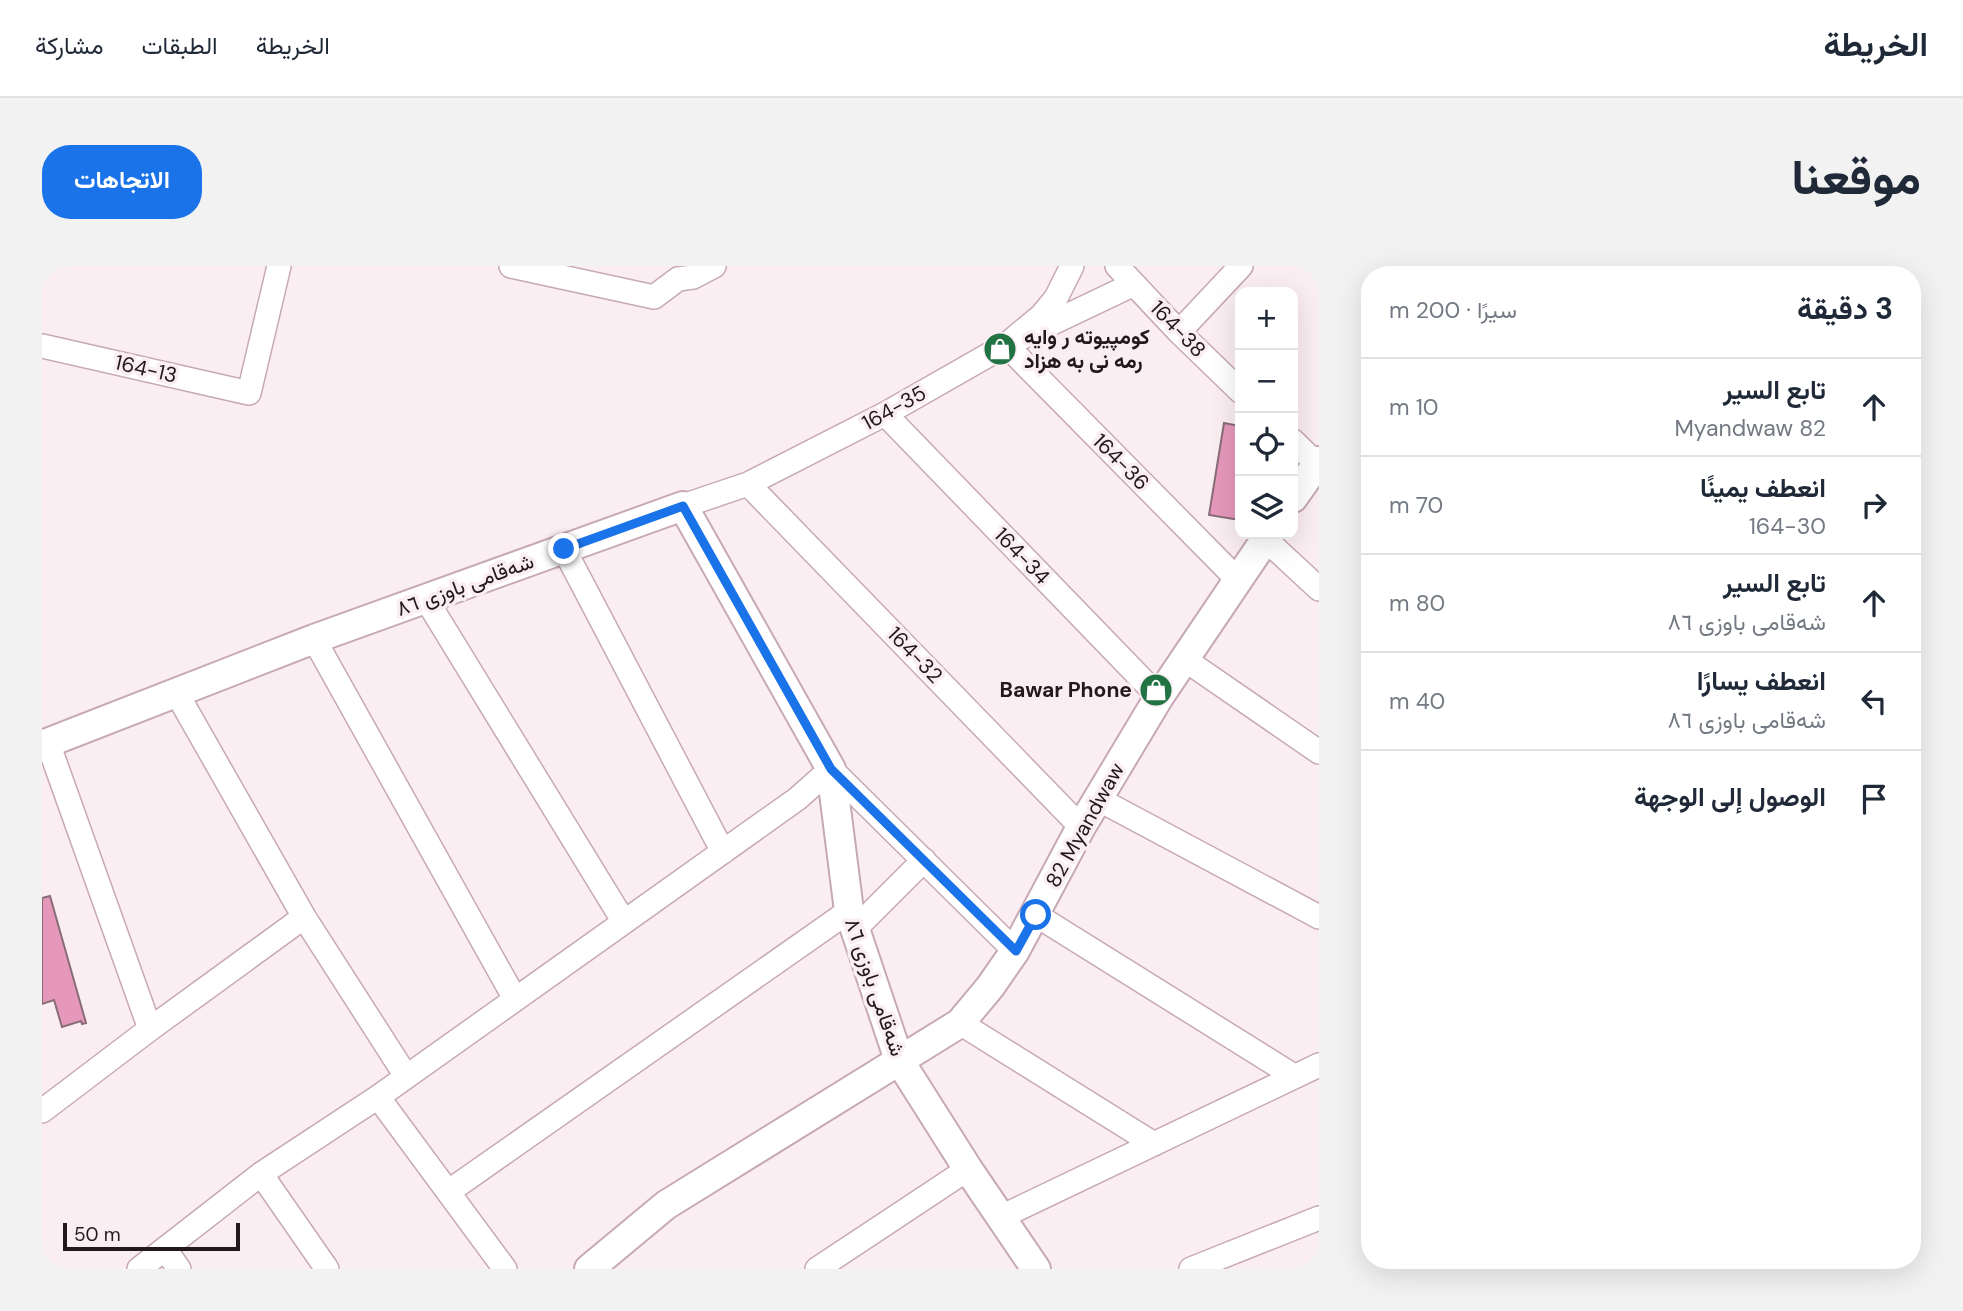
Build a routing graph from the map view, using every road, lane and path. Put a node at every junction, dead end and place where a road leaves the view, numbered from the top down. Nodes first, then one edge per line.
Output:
1 (279, 266) edge
2 (512, 266) edge
3 (714, 266) edge
4 (1072, 266) edge
5 (1117, 266) edge
6 (1241, 266) edge
7 (535, 269) edge
8 (1134, 284) junction
9 (1178, 332) junction
10 (1006, 345) junction
11 (42, 346) edge
12 (1235, 386) edge
13 (885, 414) junction
14 (1298, 445) edge
15 (1318, 462) edge
16 (748, 484) junction
17 (1298, 491) edge
18 (683, 506) junction
19 (1265, 539) edge
20 (1270, 539) edge
21 (564, 549) junction
22 (1237, 579) junction
23 (1319, 589) edge
24 (426, 598) junction
25 (314, 639) junction
26 (1184, 659) junction
27 (176, 692) junction
28 (1159, 697) junction
29 (45, 744) edge
30 (1319, 752) edge
31 (831, 769) junction
32 (1098, 799) junction
33 (1081, 827) junction
34 (723, 852) junction
35 (924, 860) junction
36 (1036, 915) junction
37 (304, 917) junction
38 (1319, 917) edge
39 (852, 920) junction
40 (624, 922) junction
41 (1016, 951) junction
42 (515, 999) junction
43 (960, 1023) junction
44 (150, 1028) junction
45 (899, 1060) junction
46 (1319, 1065) edge
47 (406, 1076) junction
48 (1294, 1076) junction
49 (378, 1097) junction
50 (42, 1111) edge
51 (1154, 1144) junction
52 (968, 1169) junction
53 (261, 1174) junction
54 (448, 1192) junction
55 (1001, 1217) junction
56 (1319, 1218) edge
57 (165, 1249) junction
58 (1027, 1266) edge
59 (139, 1269) edge
60 (179, 1269) edge
61 (327, 1269) edge
62 (505, 1269) edge
63 (589, 1269) edge
64 (817, 1269) edge
65 (1191, 1269) edge

1 - 11 street, 164-13
2 - 7 street
3 - 7 street
4 - 10 street, 164-35
5 - 8 street, 164-38
6 - 9 street
8 - 9 street, 164-38
8 - 10 street
9 - 12 street, 164-38
10 - 13 street, 164-35
10 - 22 street, 164-36
13 - 16 street, 164-35
13 - 28 street, 164-34
14 - 15 street
15 - 17 street
16 - 18 street, 164-35
16 - 33 street, 164-32
18 - 21 street, شەقامی باوزی ٨٦
18 - 31 street, شەقامی باوزی ٨٦
19 - 22 street, 82 Myandwaw
20 - 23 street
21 - 24 street, شەقامی باوزی ٨٦
21 - 34 street
22 - 26 street, 82 Myandwaw
24 - 25 street, شەقامی باوزی ٨٦
24 - 40 street
25 - 27 street, شەقامی باوزی ٨٦
25 - 42 street
26 - 28 street, 82 Myandwaw
26 - 30 street
27 - 29 street, شەقامی باوزی ٨٦
27 - 37 street
28 - 32 street, 82 Myandwaw
29 - 44 street
31 - 34 street
31 - 35 street
31 - 39 street, شەقامی باوزی ٨٦
32 - 33 street, 82 Myandwaw
32 - 38 street
33 - 36 street, 82 Myandwaw
34 - 40 street
35 - 39 street
35 - 41 street
36 - 41 street, 82 Myandwaw
36 - 48 street
37 - 44 street
37 - 47 street
39 - 45 street, شەقامی باوزی ٨٦
39 - 54 street
40 - 42 street
41 - 43 street, 82 Myandwaw
42 - 47 street
43 - 45 street, 82 Myandwaw
43 - 51 street
44 - 50 street
45 - 52 street, شەقامی باوزی ٨٦
45 - 63 street, 82 Myandwaw
46 - 48 street
47 - 49 street
48 - 51 street
49 - 53 street
49 - 54 street
51 - 55 street
52 - 55 street, شەقامی باوزی ٨٦
52 - 64 street
53 - 57 street
53 - 61 street
54 - 62 street
55 - 58 street, شەقامی باوزی ٨٦
56 - 65 street
57 - 59 street
57 - 60 street

